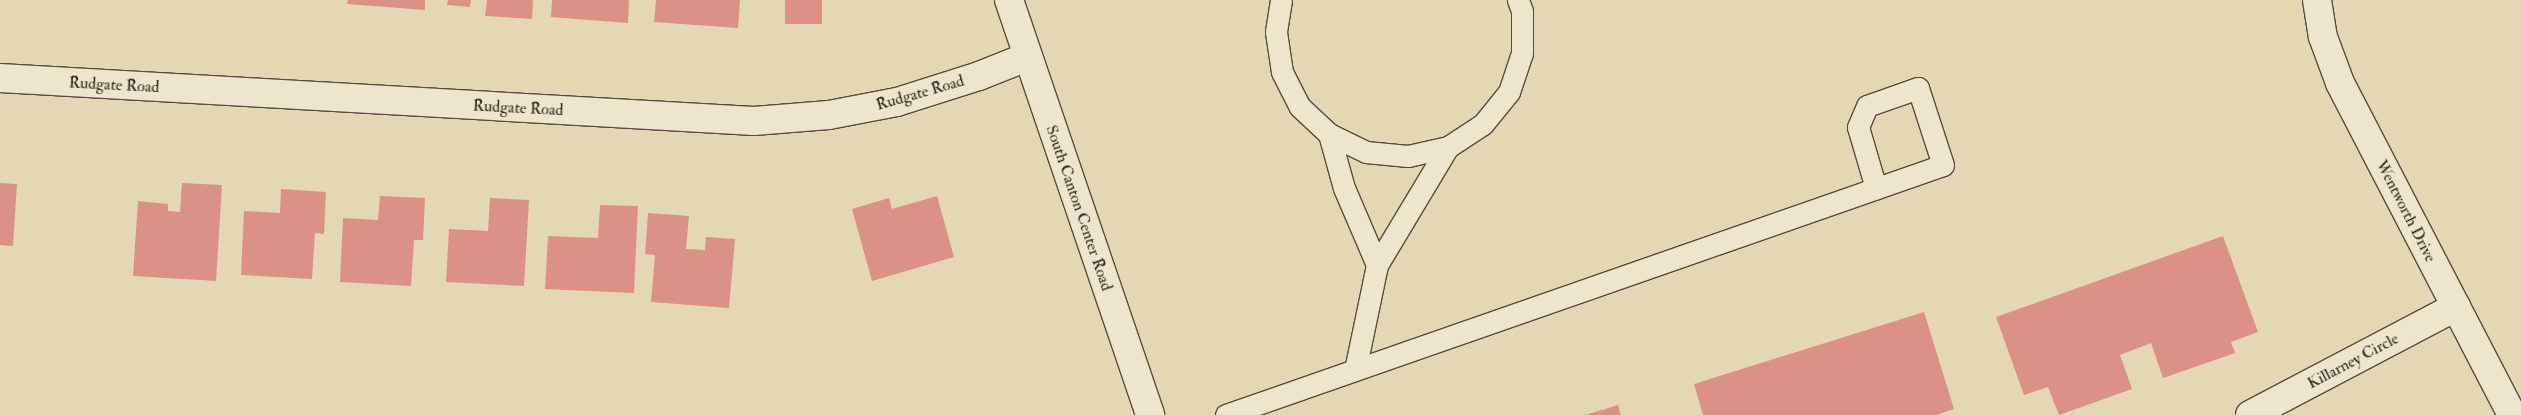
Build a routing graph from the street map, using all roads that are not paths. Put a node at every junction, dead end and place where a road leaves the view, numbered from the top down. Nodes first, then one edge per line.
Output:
1 (1009, 0) edge
2 (1281, 0) edge
3 (1518, 0) edge
4 (2317, 0) edge
5 (1028, 57) junction
6 (0, 78) edge
7 (1329, 134) junction
8 (1448, 147) junction
9 (1876, 188) junction
10 (1377, 265) junction
11 (2456, 307) junction
12 (1355, 370) junction
13 (1150, 415) edge
14 (1226, 415) edge
15 (2250, 415) edge
16 (2512, 415) edge

1 - 5 street, South Canton Center Road
2 - 7 lane
3 - 8 lane
4 - 11 street, Wentworth Drive
5 - 6 street, Rudgate Road
5 - 13 street, South Canton Center Road
7 - 8 lane
7 - 10 lane
8 - 10 lane
9 - 9 lane
9 - 12 lane
10 - 12 lane
11 - 15 street, Killarney Circle
11 - 16 street, Wentworth Drive
12 - 14 lane

